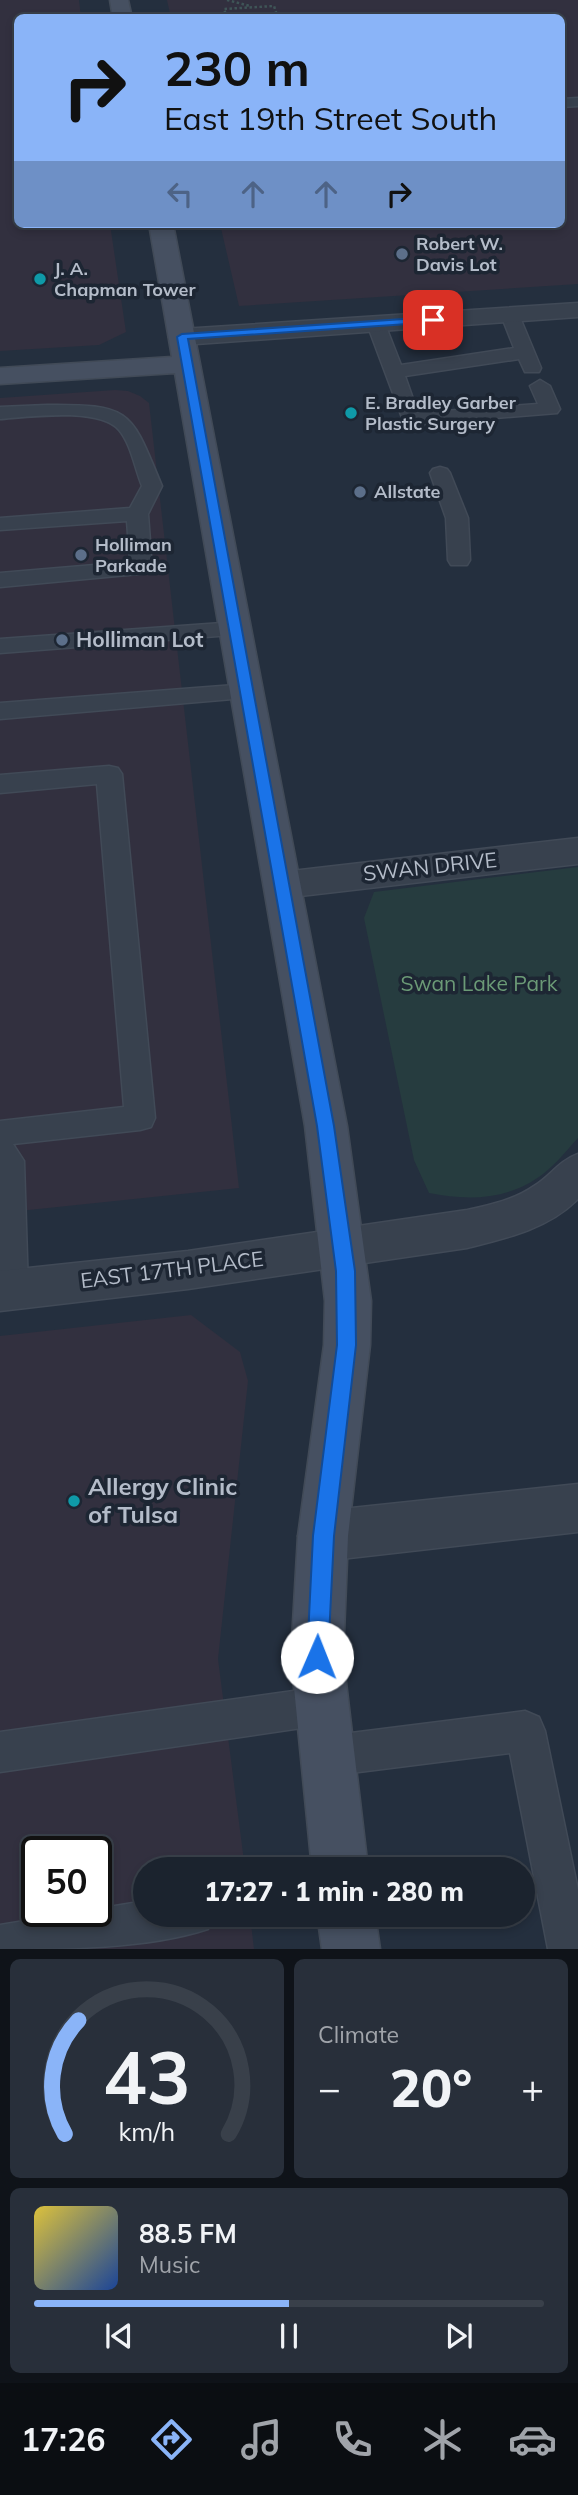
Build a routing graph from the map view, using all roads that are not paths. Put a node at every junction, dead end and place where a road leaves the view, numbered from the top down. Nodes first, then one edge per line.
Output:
1 (162, 228) edge
2 (578, 310) edge
3 (510, 315) junction
4 (376, 324) junction
5 (185, 350) junction
6 (394, 372) junction
7 (0, 376) edge
8 (540, 386) dead end
9 (0, 413) edge
10 (440, 473) dead end
11 (137, 514) junction
12 (0, 524) edge
13 (459, 560) dead end
14 (0, 580) edge
15 (236, 629) junction
16 (0, 646) edge
17 (248, 692) junction
18 (0, 711) edge
19 (0, 783) edge
20 (578, 851) edge
21 (283, 885) junction
22 (0, 1133) edge
23 (0, 1150) edge
24 (578, 1172) edge
25 (343, 1248) junction
26 (6, 1290) edge
27 (578, 1508) edge
28 (323, 1536) junction
29 (324, 1731) junction
30 (0, 1752) edge
31 (339, 1857) edge
32 (133, 1924) edge
33 (348, 1927) edge
34 (0, 1946) edge
35 (351, 1949) edge
36 (569, 1949) edge

1 - 5 main road
2 - 3 street
3 - 4 street
3 - 6 lane
4 - 5 street
4 - 6 lane
5 - 7 main road
5 - 15 main road
6 - 8 lane
9 - 11 lane
10 - 13 lane
11 - 12 lane
11 - 14 lane
15 - 16 lane
15 - 17 main road
17 - 18 lane
17 - 21 main road
19 - 22 lane
20 - 21 street, SWAN DRIVE
21 - 25 main road
23 - 26 lane
24 - 25 street
25 - 26 street, EAST 17TH PLACE
25 - 28 main road
27 - 28 street
28 - 29 main road
29 - 30 lane
29 - 31 main road
29 - 36 lane
32 - 34 lane
33 - 35 main road

